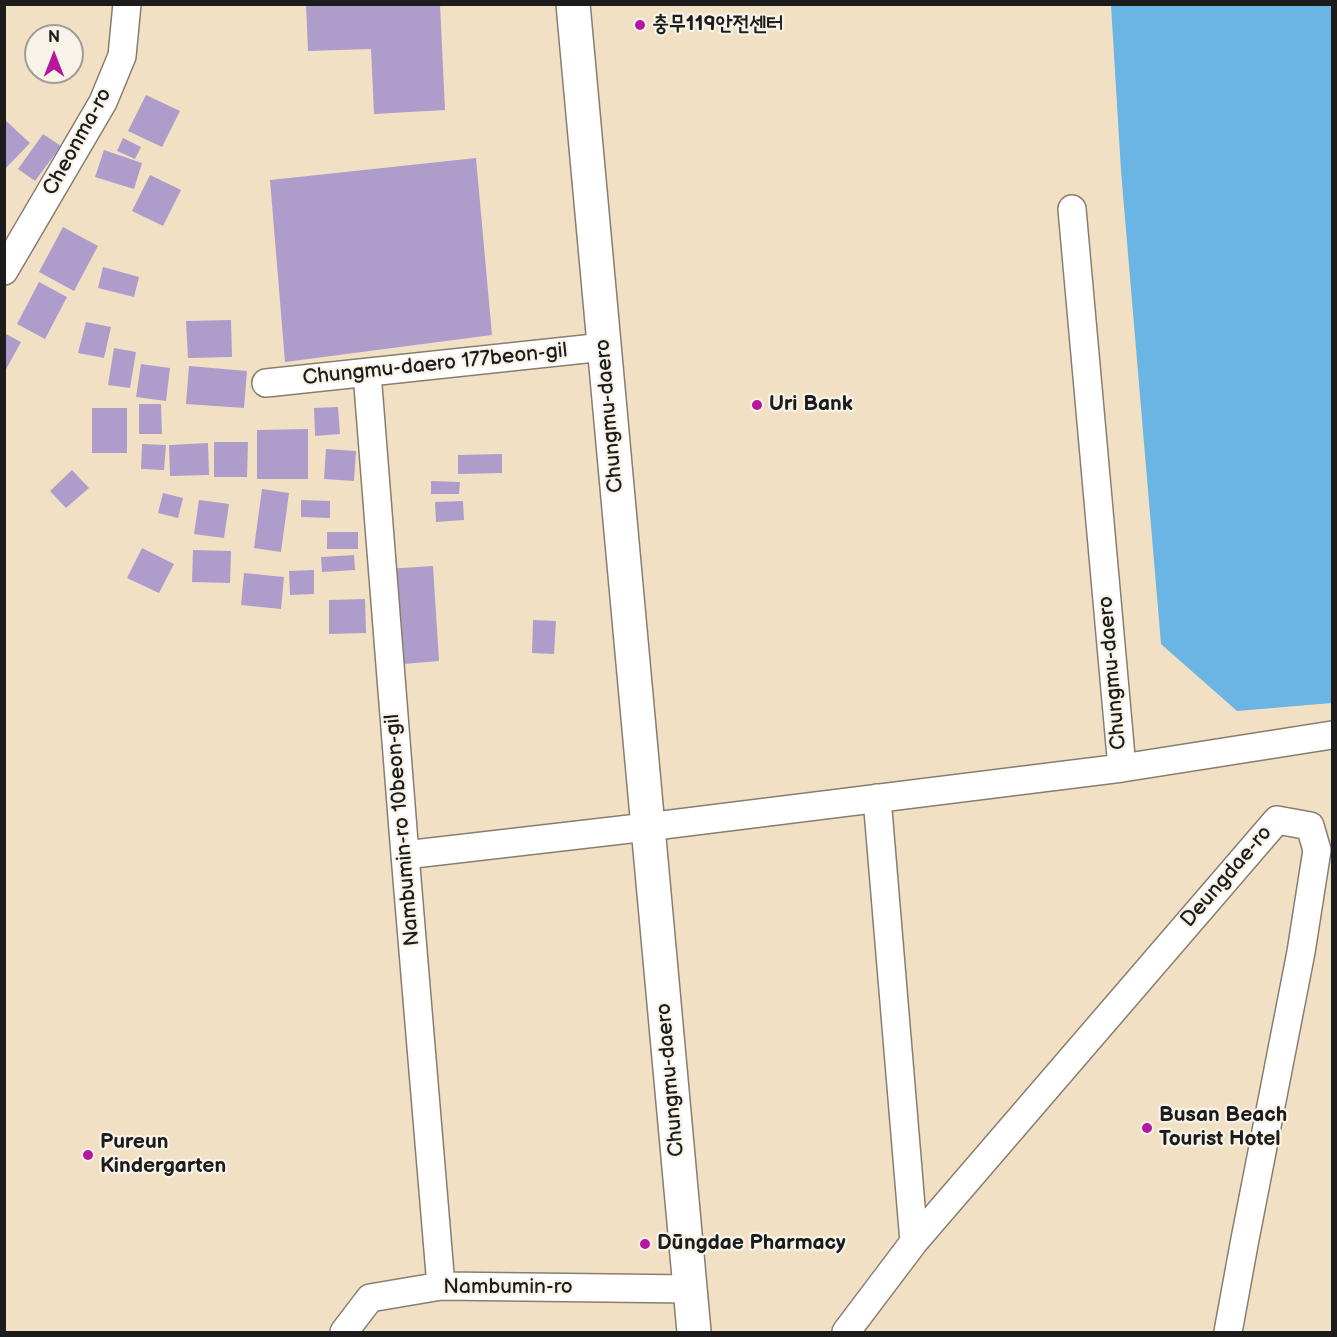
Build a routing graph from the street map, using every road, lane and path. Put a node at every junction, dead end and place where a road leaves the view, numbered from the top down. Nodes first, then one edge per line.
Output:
1 (127, 4) edge
2 (573, 4) edge
3 (1072, 209) dead end
4 (4, 271) edge
5 (604, 347) junction
6 (367, 373) junction
7 (266, 383) dead end
8 (1332, 735) edge
9 (1122, 768) junction
10 (877, 798) junction
11 (647, 827) junction
12 (405, 855) junction
13 (914, 1242) junction
14 (441, 1286) junction
15 (690, 1289) junction
16 (344, 1332) edge
17 (694, 1332) edge
18 (846, 1332) edge
19 (1228, 1332) edge

1 - 4 street, Cheonma-ro
2 - 5 main road, Chungmu-daero
3 - 9 street, Chungmu-daero
5 - 6 street, Chungmu-daero 177beon-gil
5 - 11 main road, Chungmu-daero
6 - 7 street, Chungmu-daero 177beon-gil
6 - 12 street, Nambumin-ro 10beon-gil
8 - 9 street
9 - 10 street, Chungmu-daero
10 - 11 street, Chungmu-daero
10 - 13 street
11 - 12 street, Chungmu-daero
11 - 15 main road, Chungmu-daero
12 - 14 street, Nambumin-ro 10beon-gil
13 - 18 street, Deungdae-ro
13 - 19 street, Deungdae-ro
14 - 15 street, Nambumin-ro
14 - 16 street, Nambumin-ro
15 - 17 main road, Chungmu-daero

